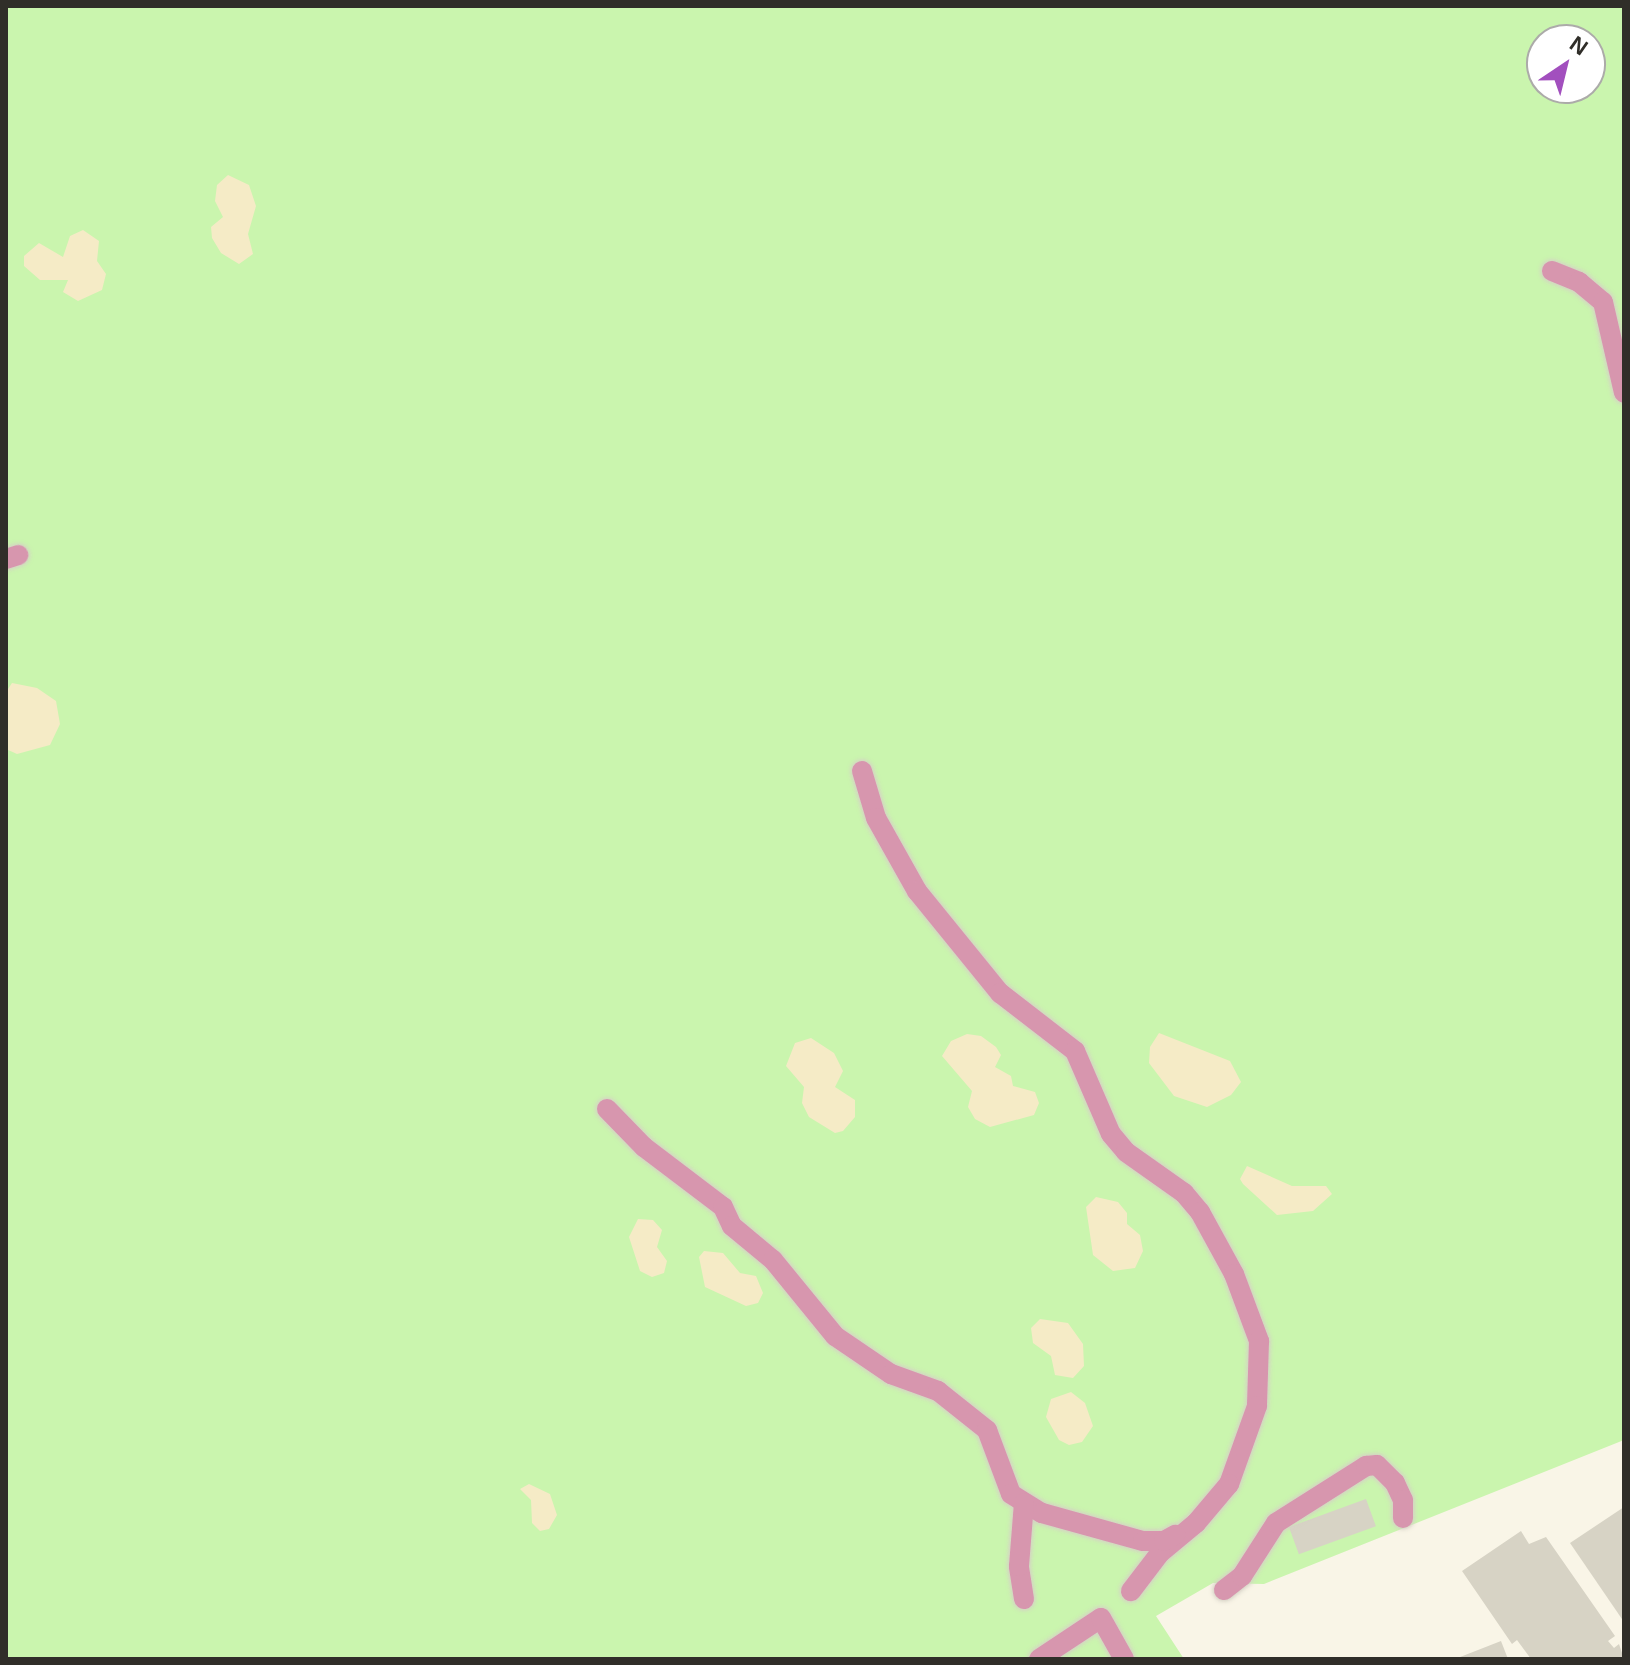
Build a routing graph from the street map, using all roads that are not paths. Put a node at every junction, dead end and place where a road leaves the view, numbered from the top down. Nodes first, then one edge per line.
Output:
1 (1552, 271) dead end
2 (1624, 393) edge
3 (862, 771) dead end
4 (607, 1109) dead end
5 (1024, 1503) junction
6 (1403, 1518) dead end
7 (1196, 1523) junction
8 (1224, 1590) dead end
9 (1131, 1591) dead end
10 (1024, 1599) dead end
11 (1039, 1659) edge
12 (1124, 1659) edge

1 - 2 lane
3 - 7 lane
4 - 5 lane
5 - 7 lane
5 - 10 lane
6 - 8 lane
7 - 9 lane
11 - 12 lane

